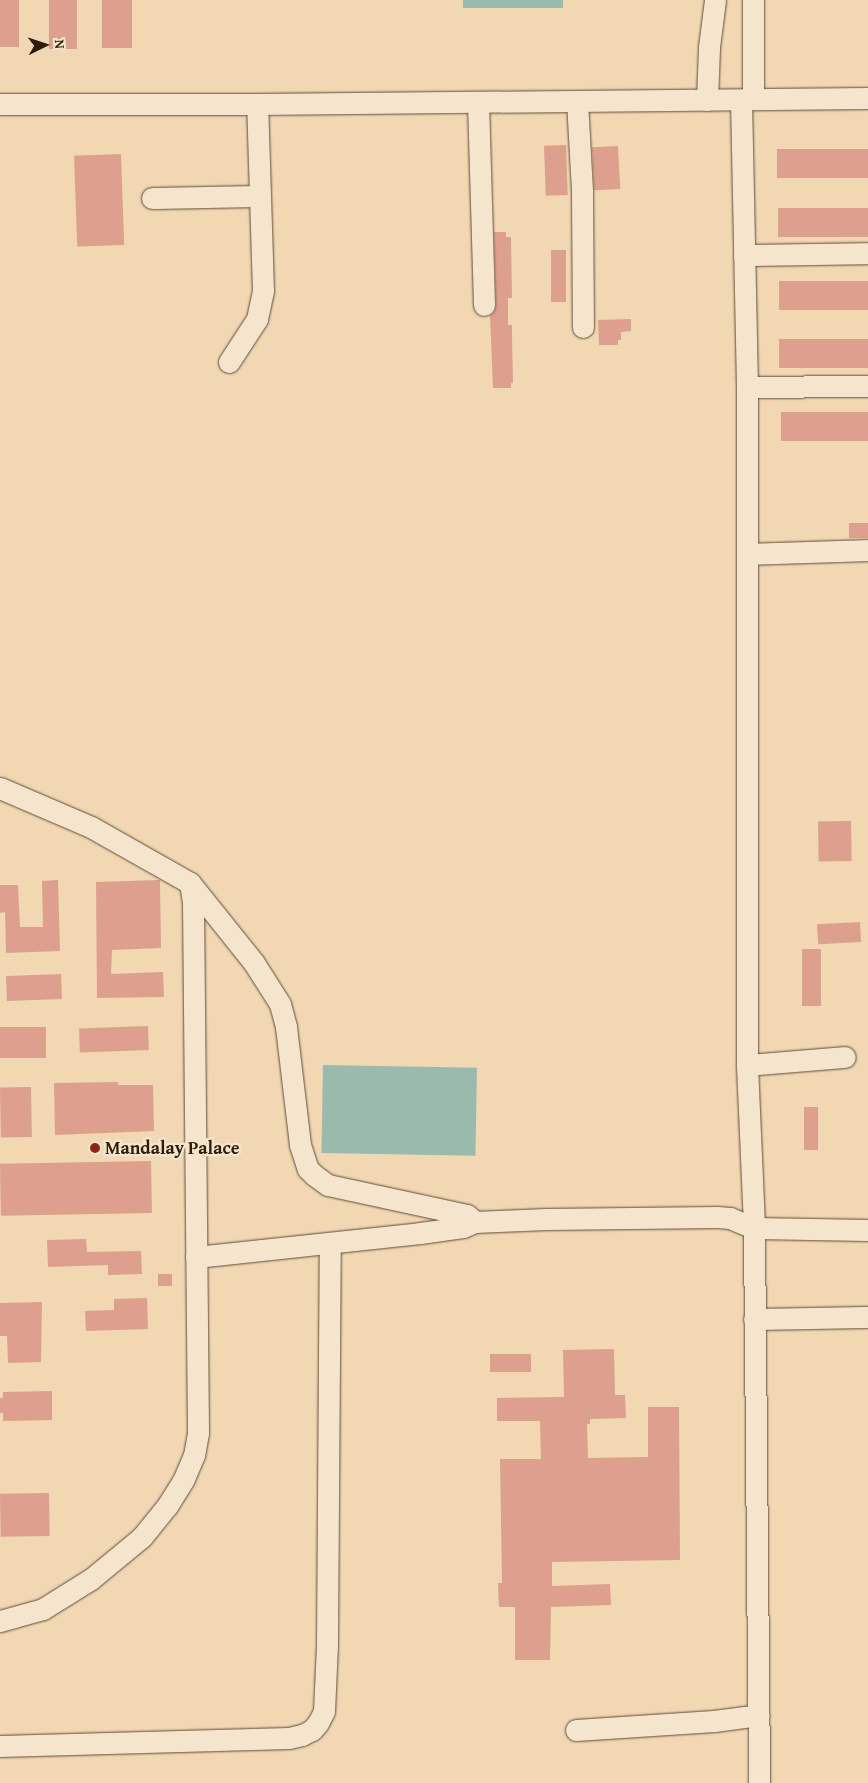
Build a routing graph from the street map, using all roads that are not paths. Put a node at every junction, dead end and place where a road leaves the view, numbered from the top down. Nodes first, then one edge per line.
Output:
1 (715, 0) edge
2 (753, 0) edge
3 (868, 98) edge
4 (707, 100) junction
5 (747, 100) junction
6 (577, 101) junction
7 (478, 102) junction
8 (0, 104) edge
9 (258, 104) junction
10 (260, 196) junction
11 (152, 198) dead end
12 (868, 253) edge
13 (744, 255) junction
14 (484, 305) dead end
15 (583, 327) dead end
16 (229, 362) dead end
17 (868, 386) edge
18 (747, 387) junction
19 (868, 550) edge
20 (747, 554) junction
21 (0, 788) edge
22 (190, 883) junction
23 (845, 1057) dead end
24 (747, 1065) junction
25 (475, 1222) junction
26 (754, 1228) junction
27 (868, 1230) edge
28 (330, 1243) junction
29 (196, 1257) junction
30 (868, 1317) edge
31 (754, 1319) junction
32 (0, 1621) edge
33 (759, 1715) junction
34 (576, 1730) dead end
35 (0, 1746) edge
36 (759, 1783) edge

1 - 4 street
2 - 5 street
3 - 5 street
4 - 5 street
4 - 6 street
5 - 13 street
6 - 7 street
6 - 15 street
7 - 9 street
7 - 14 street
8 - 9 street
9 - 10 street
10 - 11 street
10 - 16 street
12 - 13 street
13 - 18 street
17 - 18 street
18 - 20 street
19 - 20 street
20 - 24 street
21 - 22 street
22 - 25 street
22 - 29 street
23 - 24 street
24 - 26 street
25 - 26 street
25 - 28 street
26 - 27 street
26 - 31 street
28 - 29 street
28 - 35 street
29 - 32 street
30 - 31 street
31 - 33 street
33 - 34 street
33 - 36 street

